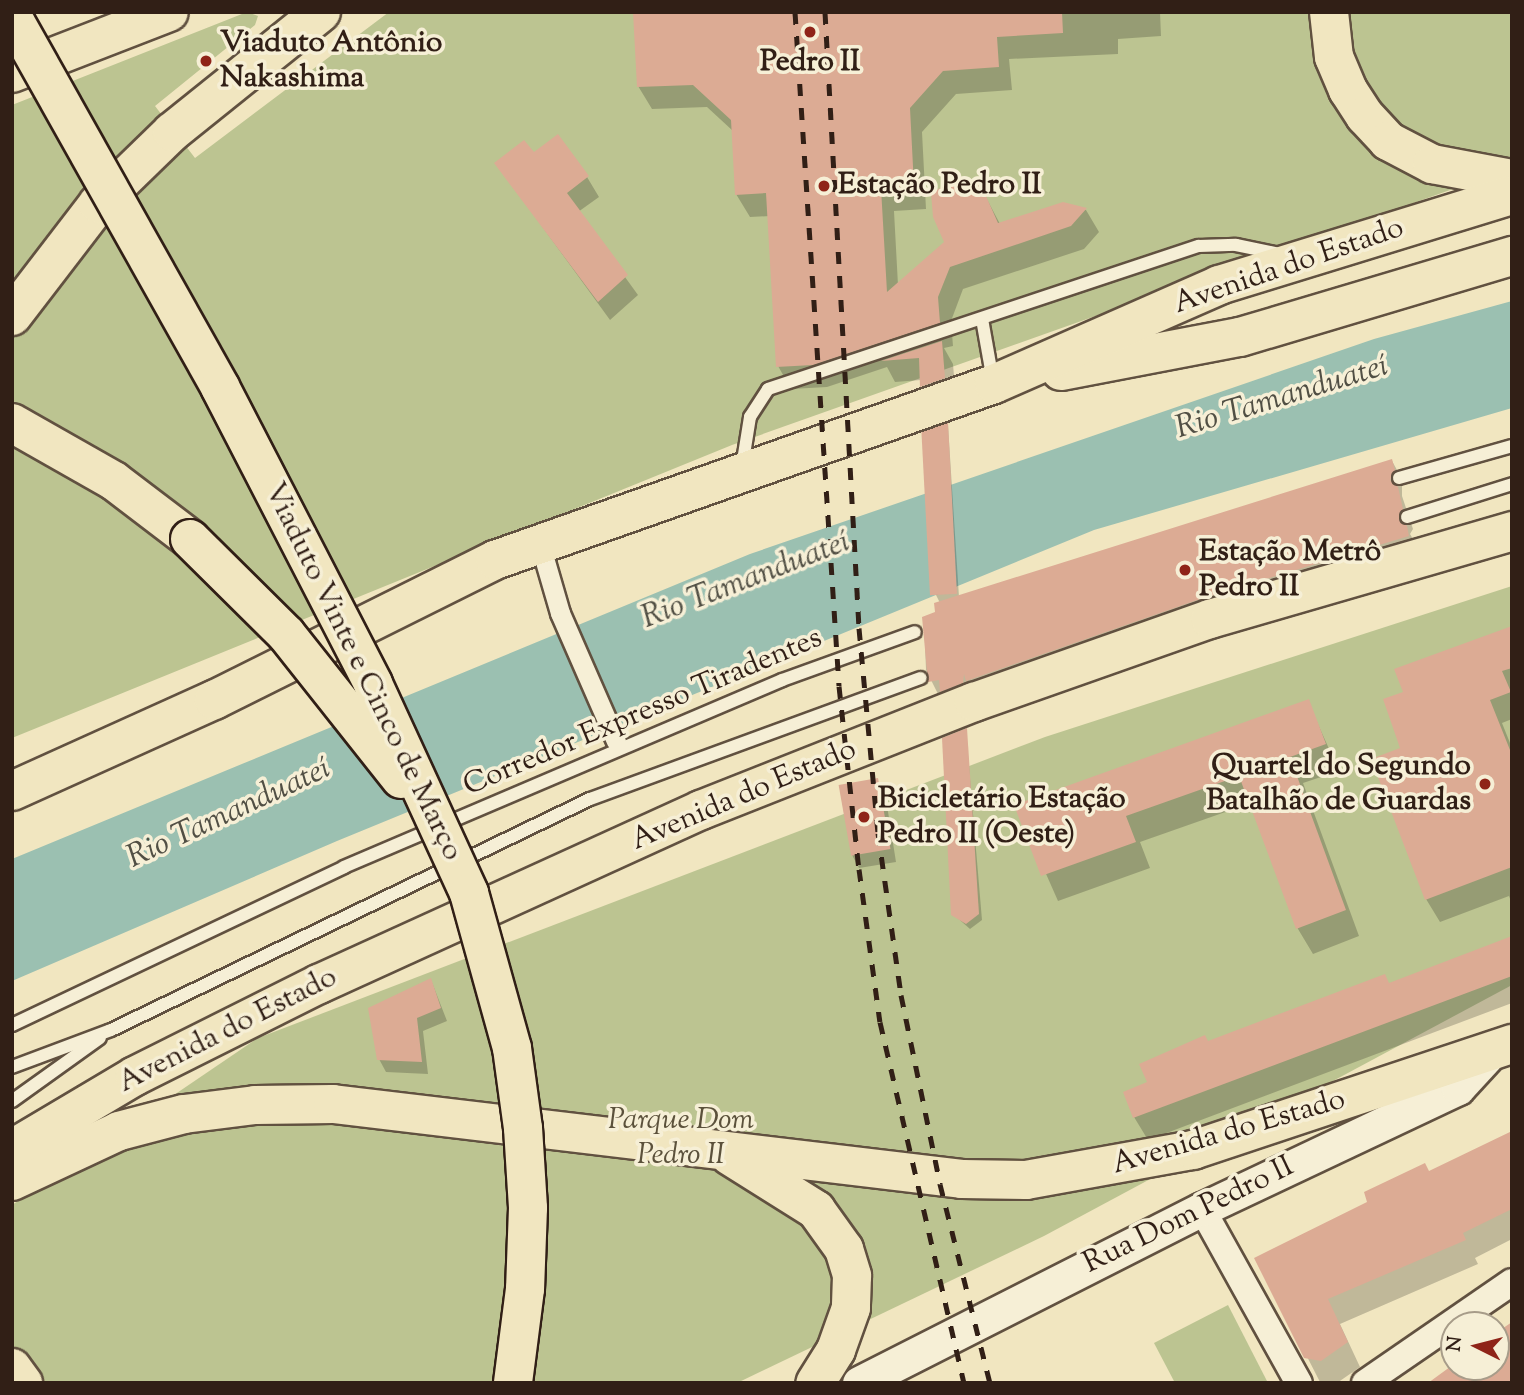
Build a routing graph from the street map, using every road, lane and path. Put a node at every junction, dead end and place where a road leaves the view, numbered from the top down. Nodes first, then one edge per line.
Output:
1 (169, 12) edge
2 (321, 12) edge
3 (1329, 12) edge
4 (12, 16) edge
5 (92, 43) junction
6 (12, 50) edge
7 (12, 73) edge
8 (1512, 179) edge
9 (1512, 195) edge
10 (1512, 256) edge
11 (1304, 259) junction
12 (12, 316) edge
13 (982, 319) junction
14 (994, 384) junction
15 (12, 423) edge
16 (1512, 446) edge
17 (741, 474) junction
18 (1399, 478) dead end
19 (1512, 484) edge
20 (1407, 517) dead end
21 (1512, 531) edge
22 (540, 544) junction
23 (915, 632) dead end
24 (921, 678) dead end
25 (615, 741) dead end
26 (12, 791) edge
27 (437, 819) junction
28 (12, 1026) edge
29 (111, 1030) junction
30 (1502, 1047) edge
31 (12, 1068) edge
32 (12, 1101) edge
33 (716, 1148) junction
34 (12, 1149) edge
35 (12, 1181) edge
36 (1202, 1209) junction
37 (1512, 1282) edge
38 (12, 1368) edge
39 (23, 1383) edge
40 (513, 1383) edge
41 (815, 1383) edge
42 (859, 1383) edge
43 (1299, 1383) edge
44 (1365, 1383) edge

1 - 5 main road
2 - 12 main road
3 - 8 main road
4 - 27 main road, Viaduto Vinte e Cinco de Março, bridge
5 - 6 main road
5 - 7 main road
9 - 11 main road, Avenida do Estado
10 - 14 main road, Avenida do Estado
11 - 13 lane
11 - 14 main road, Avenida do Estado
13 - 14 lane
13 - 17 lane
14 - 17 main road, Avenida do Estado
15 - 27 main road, bridge
16 - 18 lane
17 - 22 main road, Avenida do Estado
19 - 20 lane
21 - 34 main road, Avenida do Estado
22 - 25 street
22 - 26 main road, Avenida do Estado
23 - 28 lane, Corredor Expresso Tiradentes
24 - 29 lane, Corredor Expresso Tiradentes
27 - 40 main road, Viaduto Vinte e Cinco de Março, bridge
29 - 31 lane, Corredor Expresso Tiradentes
29 - 32 lane, Corredor Expresso Tiradentes
30 - 33 main road, Avenida do Estado
30 - 36 street, Rua Dom Pedro II
33 - 35 main road, Avenida do Estado
33 - 41 main road
36 - 42 street, Rua Dom Pedro II
36 - 43 street
37 - 44 street
38 - 39 main road

